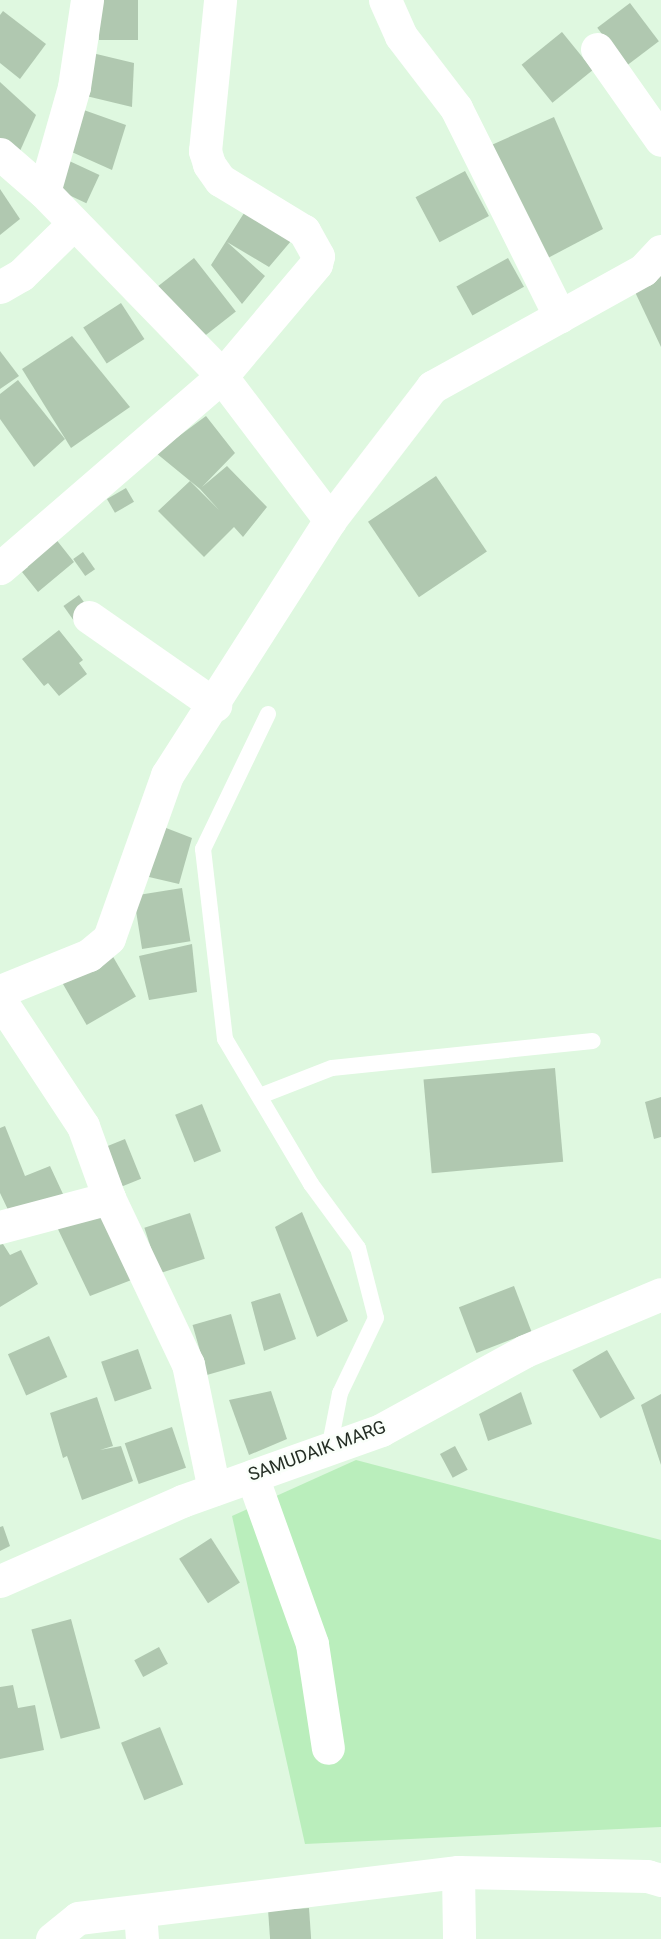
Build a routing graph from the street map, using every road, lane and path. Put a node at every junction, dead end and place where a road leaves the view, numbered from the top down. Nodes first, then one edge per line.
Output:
1 (87, 0) edge
2 (220, 0) edge
3 (385, 0) edge
4 (597, 49) dead end
5 (661, 140) edge
6 (0, 154) edge
7 (44, 192) junction
8 (73, 224) junction
9 (661, 250) edge
10 (0, 287) edge
11 (560, 317) junction
12 (220, 378) junction
13 (330, 520) junction
14 (0, 568) edge
15 (89, 617) dead end
16 (215, 705) junction
17 (268, 714) dead end
18 (0, 991) edge
19 (0, 1000) edge
20 (593, 1041) dead end
21 (260, 1096) junction
22 (109, 1198) junction
23 (0, 1227) edge
24 (661, 1294) edge
25 (329, 1449) junction
26 (252, 1476) junction
27 (214, 1489) junction
28 (0, 1581) edge
29 (328, 1748) dead end
30 (458, 1872) junction
31 (661, 1880) edge
32 (141, 1925) edge
33 (52, 1939) edge
34 (459, 1939) edge

1 - 7 street
2 - 12 street
3 - 11 street
4 - 5 street
6 - 7 street
7 - 8 street
8 - 10 street
8 - 12 street
9 - 11 street
11 - 13 street
12 - 13 street
12 - 14 street
13 - 16 street
15 - 16 street
16 - 18 street
17 - 21 lane
19 - 22 street
20 - 21 lane
21 - 25 lane
22 - 23 street
22 - 27 street
24 - 25 street, SAMUDAIK MARG
25 - 26 street, SAMUDAIK MARG
26 - 27 street, SAMUDAIK MARG
26 - 29 street
27 - 28 street, SAMUDAIK MARG
30 - 31 street
30 - 32 street
30 - 34 street
32 - 33 street

